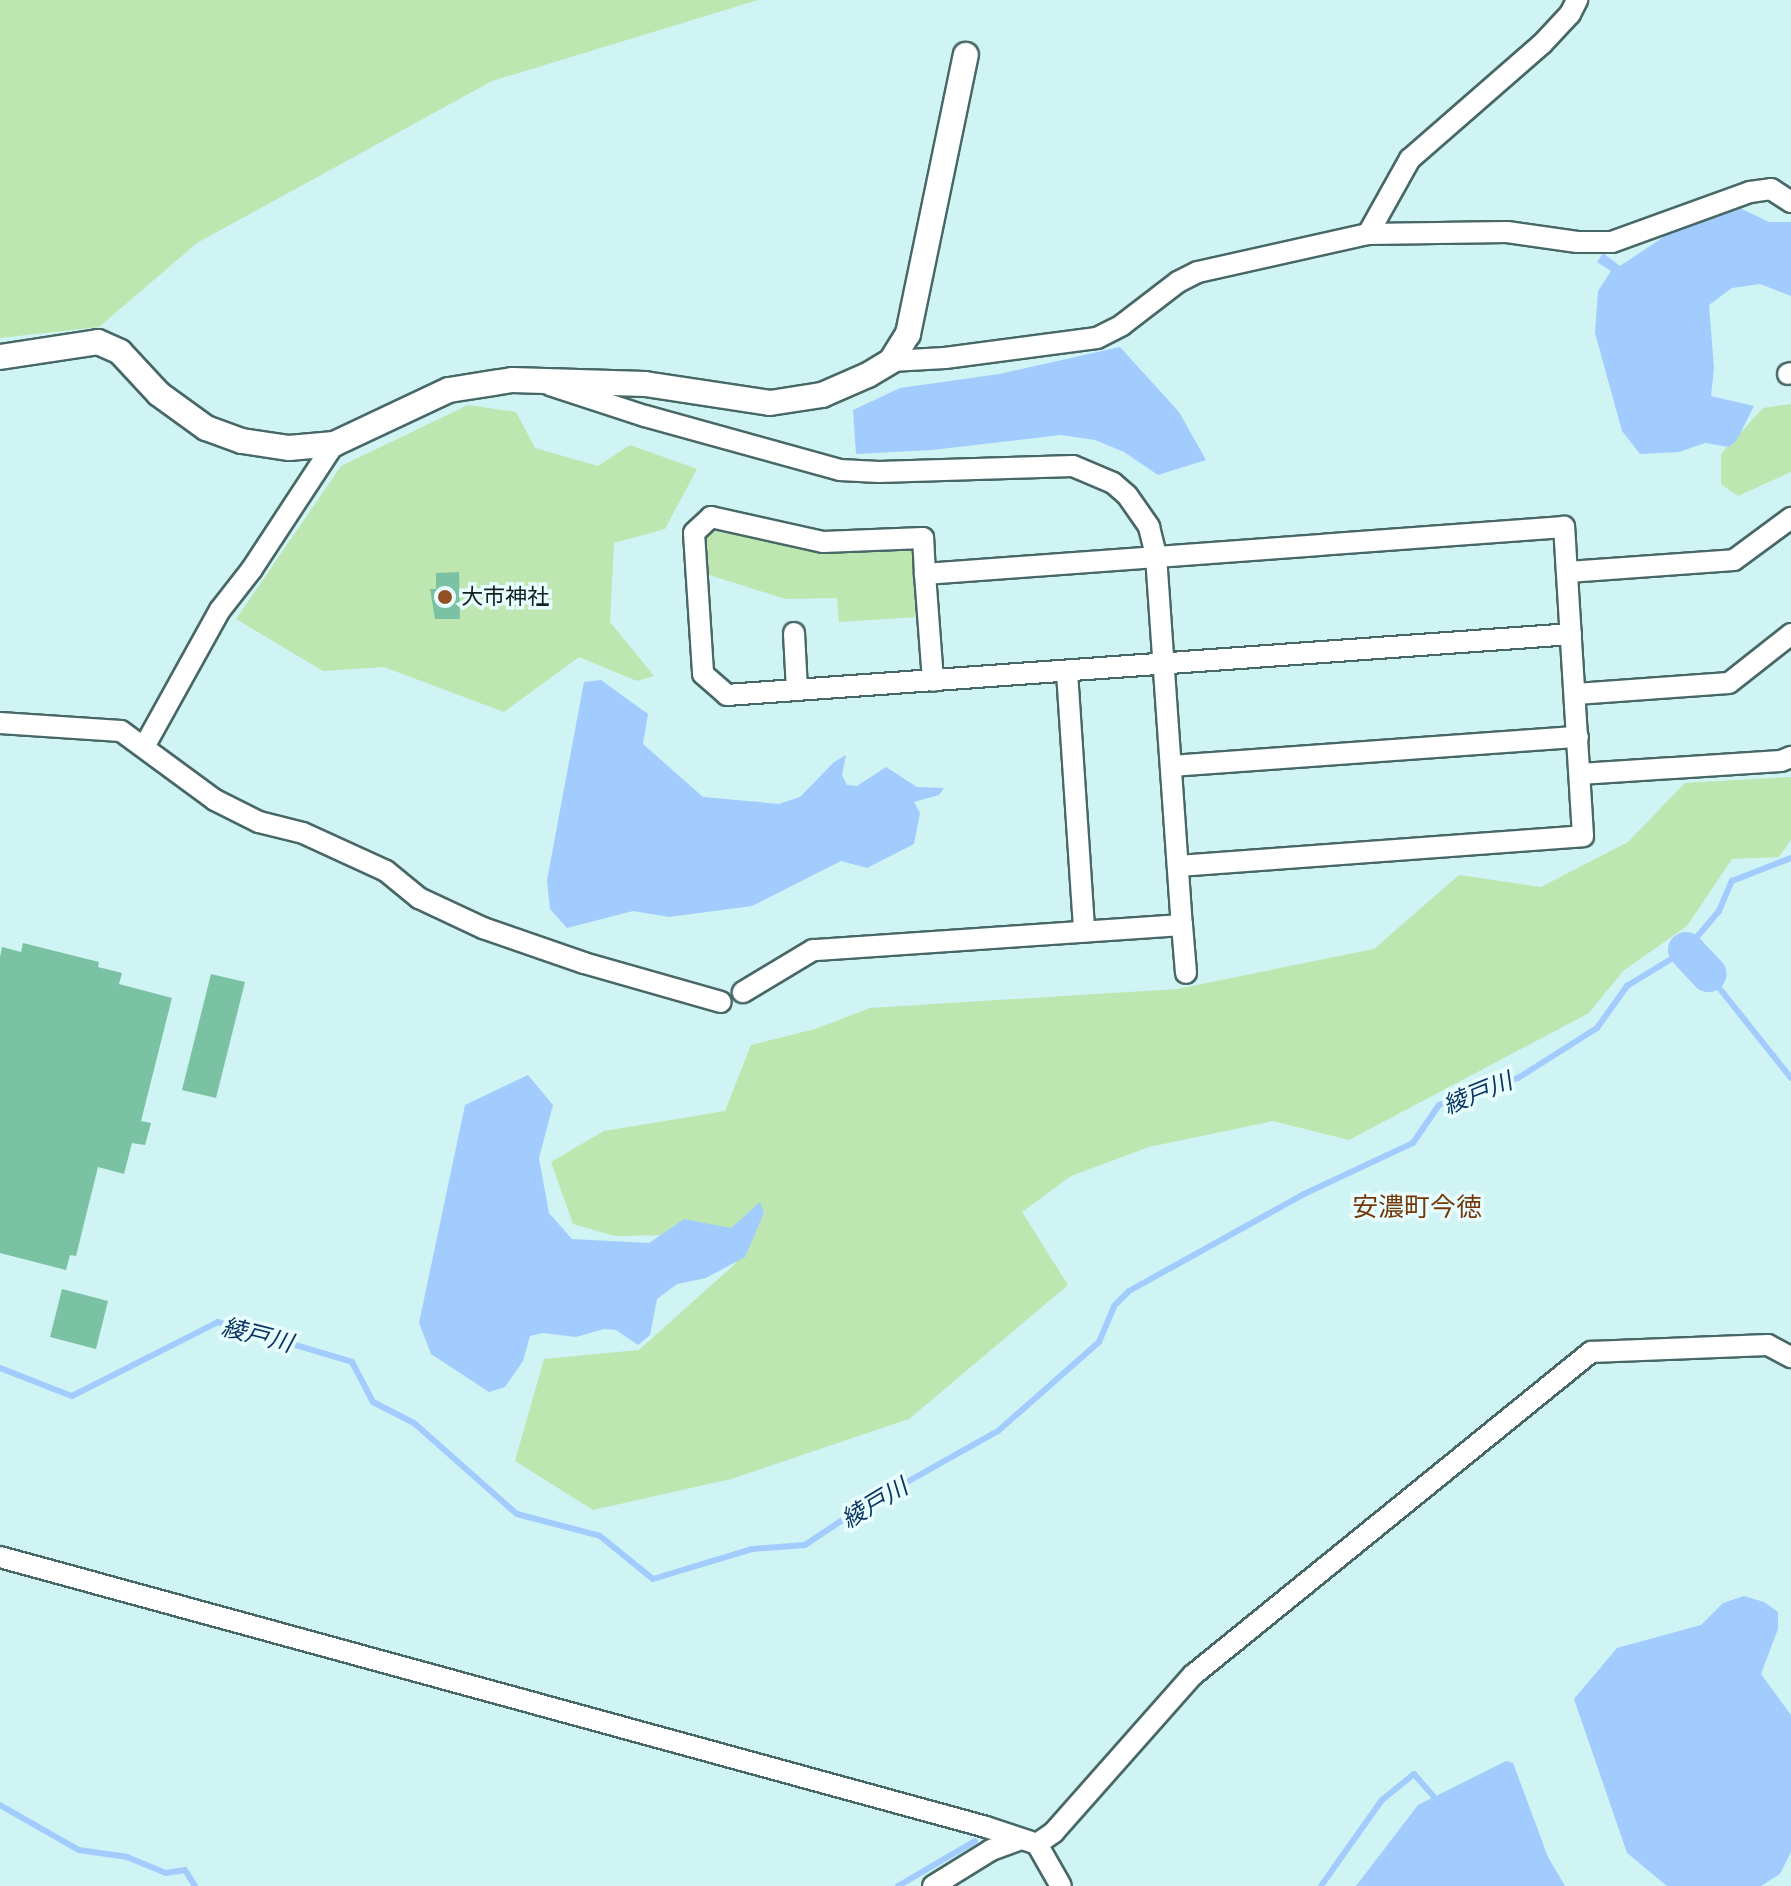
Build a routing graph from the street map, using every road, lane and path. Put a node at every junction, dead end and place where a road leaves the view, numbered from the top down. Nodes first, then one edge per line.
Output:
1 (1577, 0) edge
2 (966, 55) dead end
3 (1791, 202) edge
4 (1368, 234) junction
5 (0, 357) edge
6 (891, 361) junction
7 (542, 383) junction
8 (334, 444) junction
9 (1791, 518) edge
10 (1156, 556) junction
11 (1568, 572) junction
12 (925, 574) junction
13 (794, 633) dead end
14 (1571, 634) junction
15 (1791, 634) edge
16 (1164, 664) junction
17 (1067, 672) junction
18 (933, 681) junction
19 (797, 690) junction
20 (1576, 694) junction
21 (0, 723) edge
22 (1578, 737) junction
23 (144, 747) junction
24 (1791, 757) edge
25 (1171, 766) junction
26 (1580, 774) junction
27 (1178, 866) junction
28 (1182, 925) junction
29 (1084, 931) junction
30 (1186, 973) dead end
31 (743, 992) dead end
32 (721, 1002) dead end
33 (1791, 1357) edge
34 (0, 1557) edge
35 (1028, 1842) junction
36 (933, 1886) edge
37 (1061, 1886) edge

1 - 4 street
2 - 6 street
3 - 4 street
4 - 6 street
5 - 8 street
6 - 7 street
7 - 8 street
7 - 10 street
8 - 23 street
9 - 11 street
10 - 11 street
10 - 12 street
10 - 16 street
11 - 14 street
12 - 18 street
12 - 19 street
13 - 19 street
14 - 16 street
14 - 20 street
15 - 20 street
16 - 17 street
16 - 25 street
17 - 18 street
17 - 29 street
18 - 19 street
20 - 22 street
21 - 23 street
22 - 25 street
22 - 26 street
23 - 32 street
24 - 26 street
25 - 27 street
26 - 27 street
27 - 28 street
28 - 29 street
28 - 30 street
29 - 31 street
33 - 35 street
34 - 35 street
35 - 36 street
35 - 37 street

